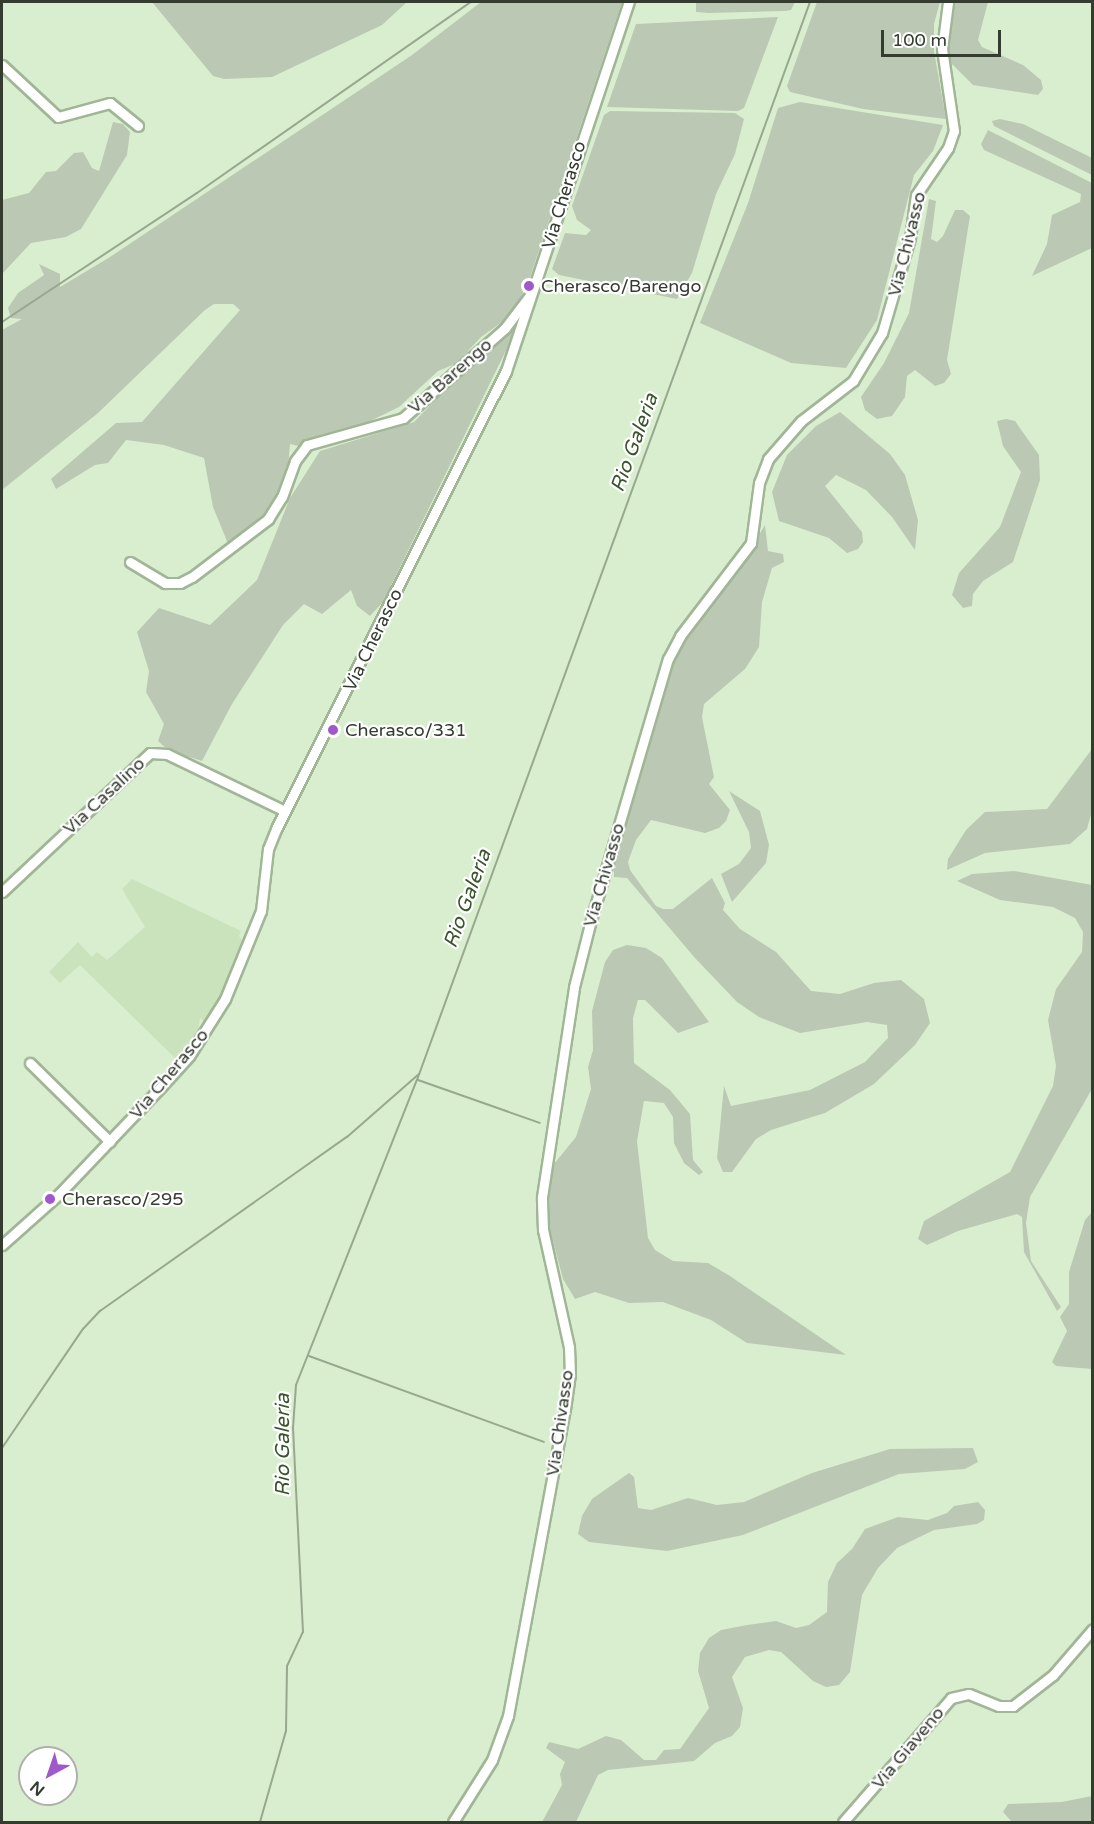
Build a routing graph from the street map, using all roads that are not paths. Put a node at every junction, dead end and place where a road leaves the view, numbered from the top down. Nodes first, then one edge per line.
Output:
1 (629, 2) edge
2 (948, 2) edge
3 (2, 64) edge
4 (138, 126) dead end
5 (536, 287) junction
6 (130, 562) dead end
7 (285, 811) junction
8 (2, 892) edge
9 (30, 1063) dead end
10 (110, 1142) junction
11 (2, 1245) edge
12 (1092, 1630) edge
13 (453, 1822) edge
14 (843, 1822) edge

1 - 5 street, Via Cherasco
2 - 13 street, Via Chivasso
3 - 4 street
5 - 6 street, Via Barengo
5 - 7 street, Via Cherasco
7 - 8 street, Via Casalino
7 - 10 street, Via Cherasco
9 - 10 street
10 - 11 street, Via Cherasco
12 - 14 street, Via Giaveno

